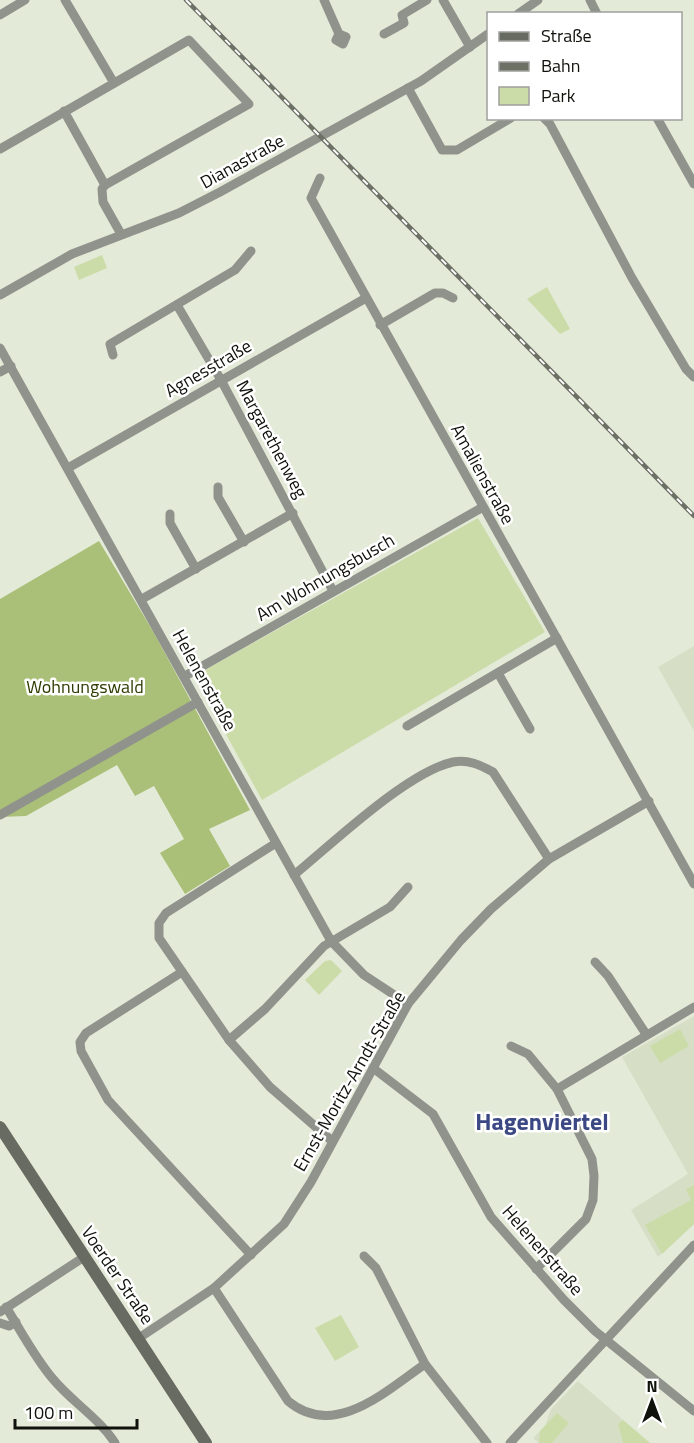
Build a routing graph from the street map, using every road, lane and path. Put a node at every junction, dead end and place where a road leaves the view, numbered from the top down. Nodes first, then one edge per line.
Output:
1 (25, 0) edge
2 (65, 0) edge
3 (324, 0) edge
4 (427, 0) edge
5 (443, 0) edge
6 (538, 0) edge
7 (521, 12) edge
8 (0, 15) edge
9 (339, 34) dead end
10 (384, 34) dead end
11 (487, 35) edge
12 (470, 47) junction
13 (114, 83) junction
14 (408, 88) junction
15 (64, 111) junction
16 (508, 120) edge
17 (548, 120) edge
18 (658, 120) edge
19 (0, 149) edge
20 (691, 170) edge
21 (320, 178) dead end
22 (694, 184) edge
23 (105, 185) junction
24 (121, 234) junction
25 (251, 251) dead end
26 (0, 295) edge
27 (366, 298) junction
28 (453, 298) dead end
29 (177, 305) junction
30 (380, 325) junction
31 (0, 348) edge
32 (113, 355) dead end
33 (11, 366) junction
34 (0, 372) edge
35 (694, 377) edge
36 (221, 380) junction
37 (68, 468) junction
38 (218, 487) dead end
39 (483, 507) junction
40 (293, 513) junction
41 (170, 514) dead end
42 (244, 542) junction
43 (196, 569) junction
44 (333, 591) junction
45 (142, 599) junction
46 (557, 638) junction
47 (498, 673) junction
48 (185, 676) junction
49 (198, 702) junction
50 (407, 726) dead end
51 (530, 729) dead end
52 (649, 801) junction
53 (0, 814) edge
54 (276, 843) junction
55 (549, 860) junction
56 (294, 875) junction
57 (694, 884) edge
58 (408, 886) dead end
59 (331, 941) junction
60 (595, 962) dead end
61 (182, 972) junction
62 (408, 1004) junction
63 (694, 1007) edge
64 (646, 1034) junction
65 (230, 1040) junction
66 (511, 1046) dead end
67 (373, 1068) junction
68 (557, 1089) junction
69 (0, 1127) edge
70 (332, 1141) junction
71 (694, 1245) edge
72 (251, 1255) junction
73 (364, 1256) dead end
74 (84, 1257) junction
75 (536, 1269) junction
76 (214, 1288) junction
77 (3, 1309) edge
78 (16, 1322) junction
79 (0, 1323) edge
80 (139, 1338) junction
81 (606, 1340) junction
82 (425, 1364) junction
83 (694, 1411) edge
84 (115, 1443) edge
85 (206, 1443) edge
86 (487, 1443) edge
87 (510, 1443) edge

1 - 8 street
2 - 13 street
3 - 9 street
4 - 10 street
5 - 12 street
6 - 7 street
11 - 12 street, Dianastraße
12 - 14 street, Dianastraße
13 - 15 street
13 - 23 street
14 - 16 street
14 - 24 street, Dianastraße
15 - 19 street
15 - 23 street
17 - 35 street
18 - 20 street
20 - 22 street
21 - 27 street, Amalienstraße
23 - 24 street
24 - 26 street, Dianastraße
25 - 29 street
27 - 30 street, Amalienstraße
27 - 36 street, Agnesstraße
28 - 30 street
29 - 32 street
29 - 36 street, Margarethenweg
30 - 39 street, Amalienstraße
31 - 33 street, Helenenstraße
33 - 34 street
33 - 37 street, Helenenstraße
36 - 37 street, Agnesstraße
36 - 40 street, Margarethenweg
37 - 45 street, Helenenstraße
38 - 42 street
39 - 44 street, Am Wohnungsbusch
39 - 46 street, Amalienstraße
40 - 42 street
40 - 44 street, Margarethenweg
41 - 43 street
42 - 43 street
43 - 45 street
44 - 48 street, Am Wohnungsbusch
45 - 48 street, Helenenstraße
46 - 47 street
46 - 52 street, Amalienstraße
47 - 50 street
47 - 51 street
48 - 49 street, Helenenstraße
49 - 53 street
49 - 54 street, Helenenstraße
52 - 55 street, Ernst-Moritz-Arndt-Straße
52 - 57 street, Amalienstraße
54 - 56 street, Helenenstraße
54 - 61 street
55 - 56 street
55 - 62 street, Ernst-Moritz-Arndt-Straße
56 - 59 street, Helenenstraße
58 - 59 street
59 - 62 street, Helenenstraße
59 - 65 street
60 - 64 street
61 - 65 street
61 - 72 street
62 - 67 street, Ernst-Moritz-Arndt-Straße
63 - 64 street
64 - 68 street
65 - 70 street
66 - 68 street
67 - 70 street, Ernst-Moritz-Arndt-Straße
67 - 75 street, Helenenstraße
68 - 75 street
69 - 74 main road, Voerder Straße
70 - 72 street, Ernst-Moritz-Arndt-Straße
71 - 81 street
72 - 76 street, Ernst-Moritz-Arndt-Straße
73 - 82 street
74 - 77 street
74 - 80 main road, Voerder Straße
75 - 81 street, Helenenstraße
76 - 80 street, Ernst-Moritz-Arndt-Straße
76 - 82 street
77 - 78 street
78 - 79 street
78 - 84 street
80 - 85 main road, Voerder Straße
81 - 83 street, Helenenstraße
81 - 87 street
82 - 86 street

